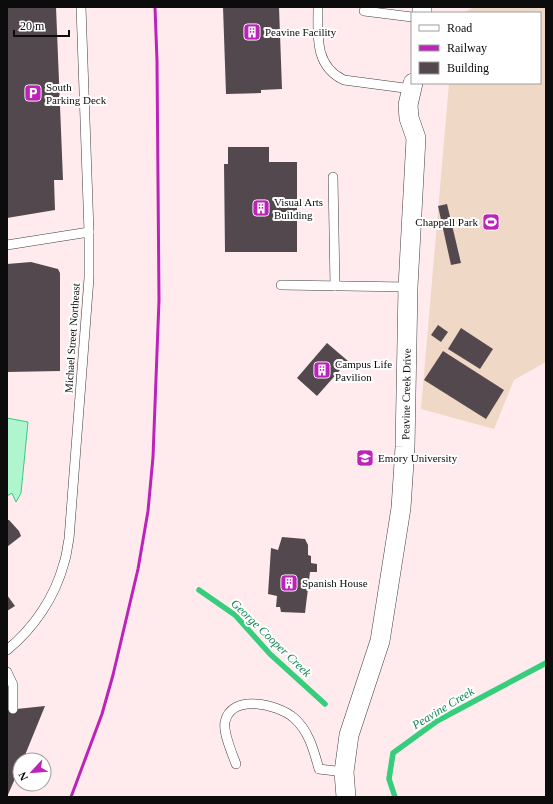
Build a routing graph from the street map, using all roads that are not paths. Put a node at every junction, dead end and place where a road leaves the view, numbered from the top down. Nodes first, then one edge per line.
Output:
1 (80, 7) edge
2 (318, 7) edge
3 (364, 11) dead end
4 (411, 17) edge
5 (413, 86) edge
6 (333, 177) dead end
7 (89, 232) junction
8 (7, 245) edge
9 (281, 285) dead end
10 (335, 286) junction
11 (408, 287) junction
12 (7, 650) edge
13 (7, 672) edge
14 (13, 709) dead end
15 (236, 764) dead end
16 (344, 772) junction
17 (346, 797) edge

1 - 7 lane, Michael Street Northeast
2 - 5 lane
3 - 4 lane
5 - 11 street, Peavine Creek Drive
6 - 10 lane
7 - 8 lane
7 - 12 lane, Michael Street Northeast
9 - 10 lane
10 - 11 lane
11 - 16 street, Peavine Creek Drive
13 - 14 lane
15 - 16 lane
16 - 17 street, Peavine Creek Drive

